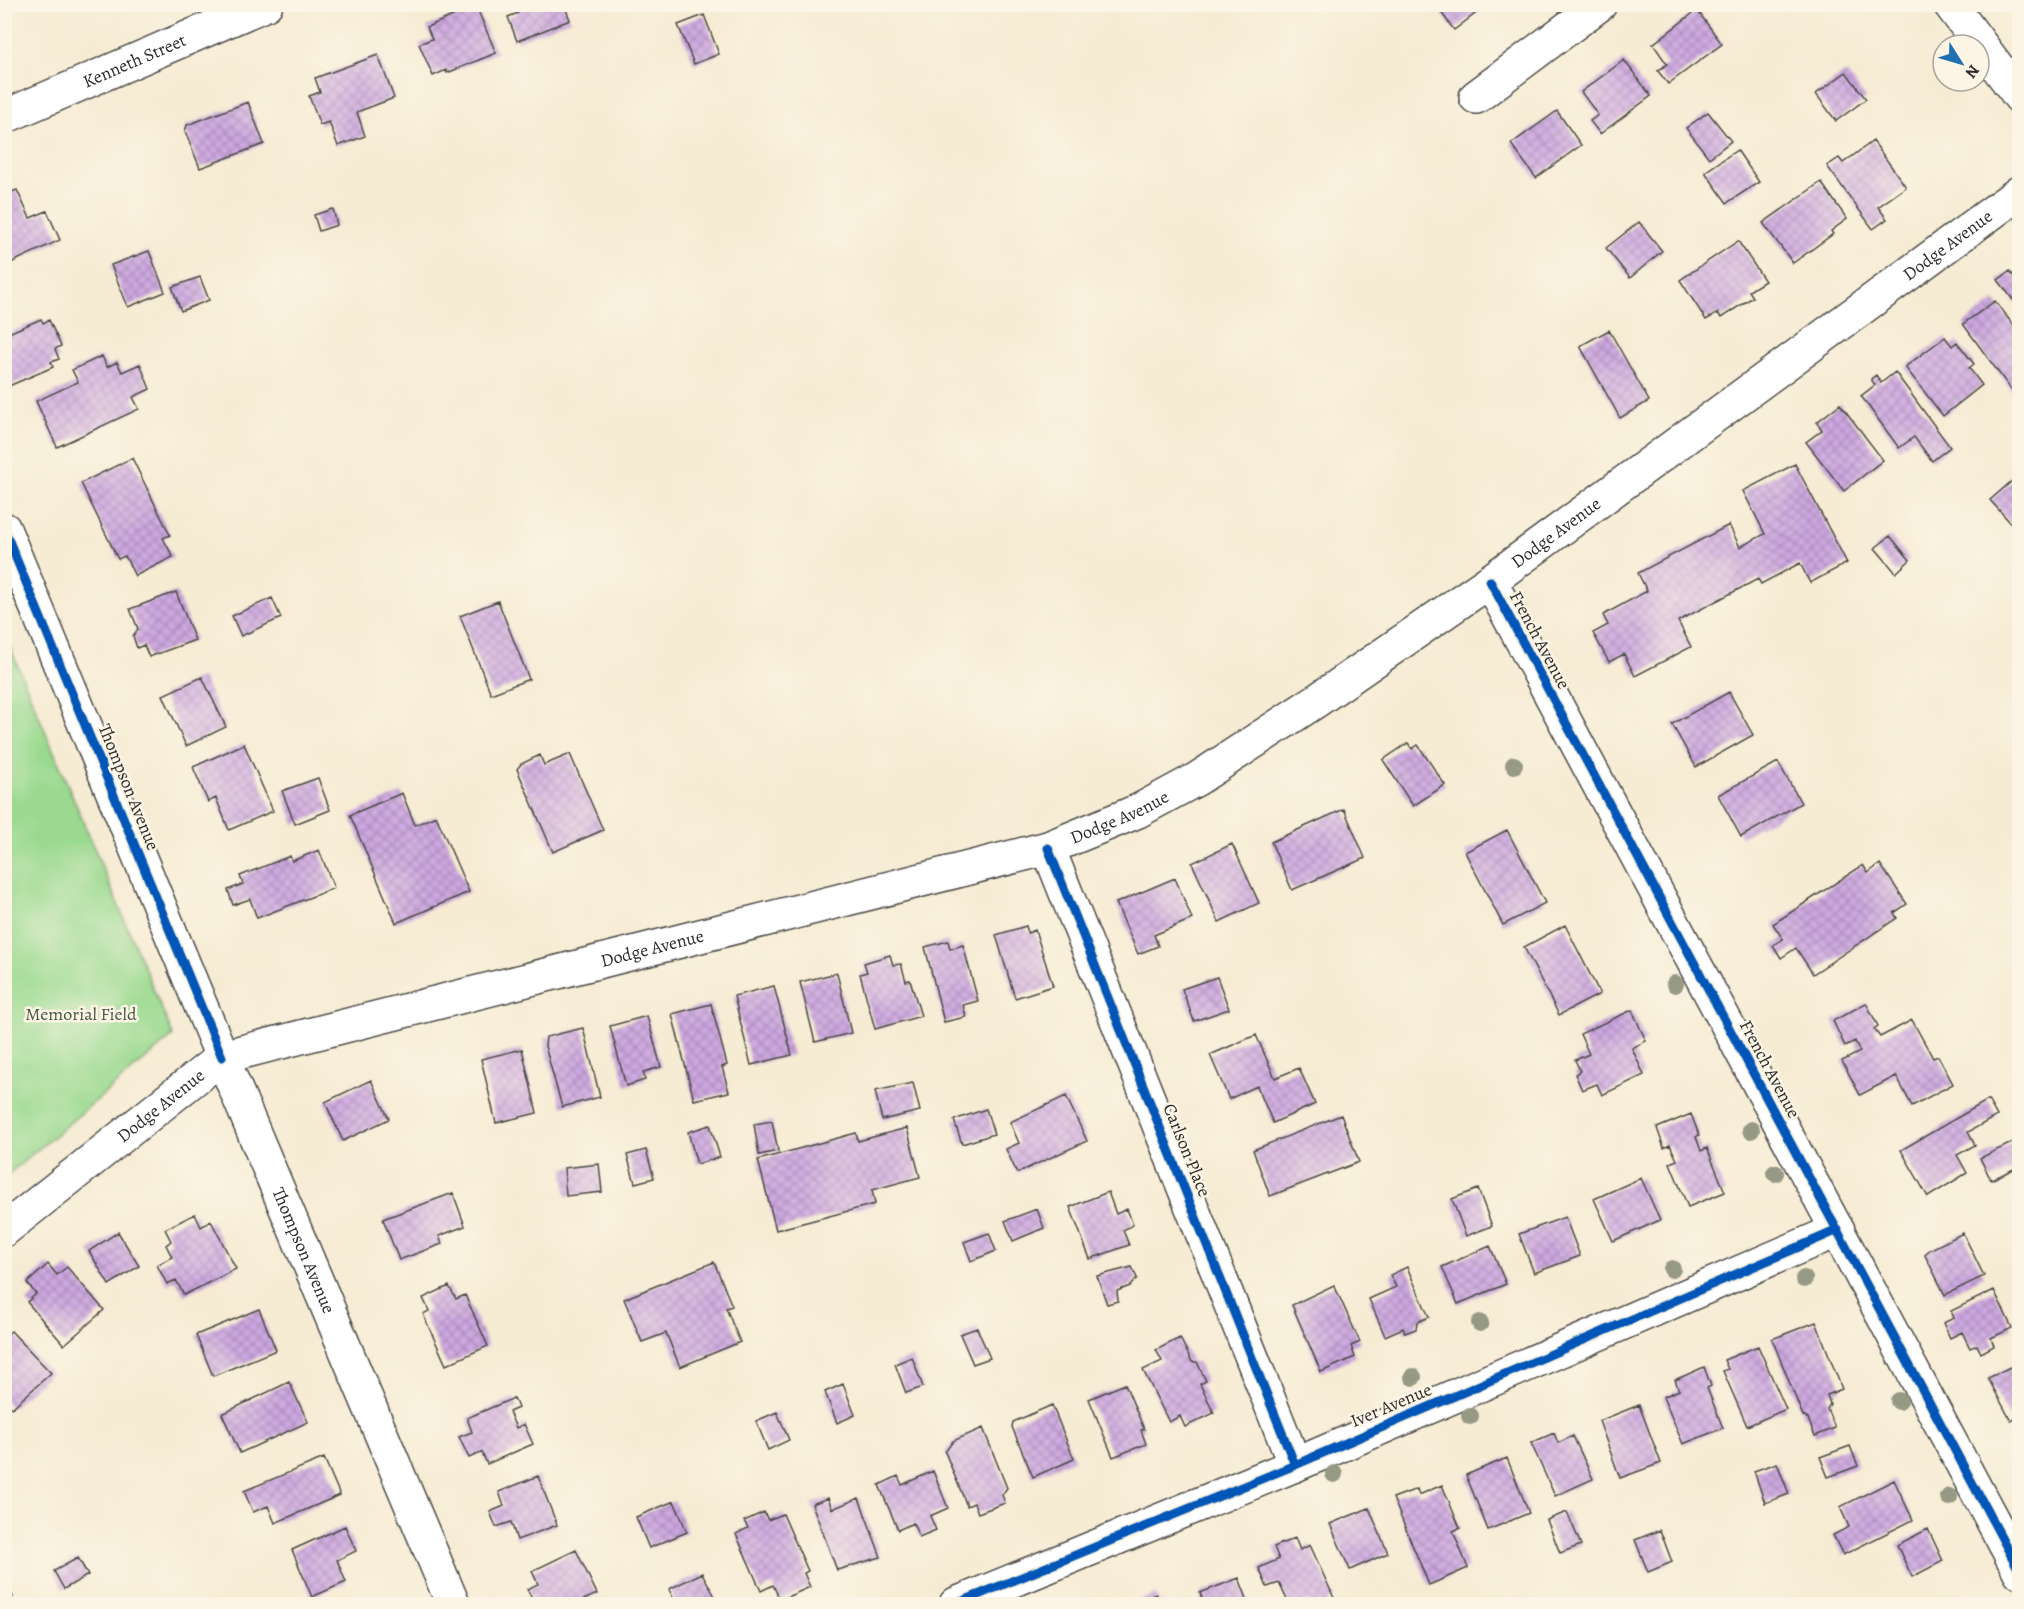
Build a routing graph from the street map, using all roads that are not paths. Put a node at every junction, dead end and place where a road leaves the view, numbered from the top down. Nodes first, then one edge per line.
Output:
1 (266, 4) edge
2 (1600, 4) edge
3 (1950, 4) edge
4 (2015, 84) edge
5 (1476, 97) dead end
6 (4, 117) edge
7 (2019, 192) edge
8 (4, 529) edge
9 (1490, 581) junction
10 (1048, 848) junction
11 (222, 1057) junction
12 (4, 1230) edge
13 (1838, 1230) junction
14 (1295, 1465) junction
15 (2019, 1572) edge
16 (453, 1605) edge
17 (956, 1605) edge

1 - 6 street, Kenneth Street
2 - 5 street
3 - 4 street
7 - 9 street, Dodge Avenue
8 - 11 street, Thompson Avenue
9 - 10 street, Dodge Avenue
9 - 13 street, French Avenue
10 - 11 street, Dodge Avenue
10 - 14 street, Carlson Place
11 - 12 street, Dodge Avenue
11 - 16 street, Thompson Avenue
13 - 14 street, Iver Avenue
13 - 15 street, French Avenue
14 - 17 street, Iver Avenue

